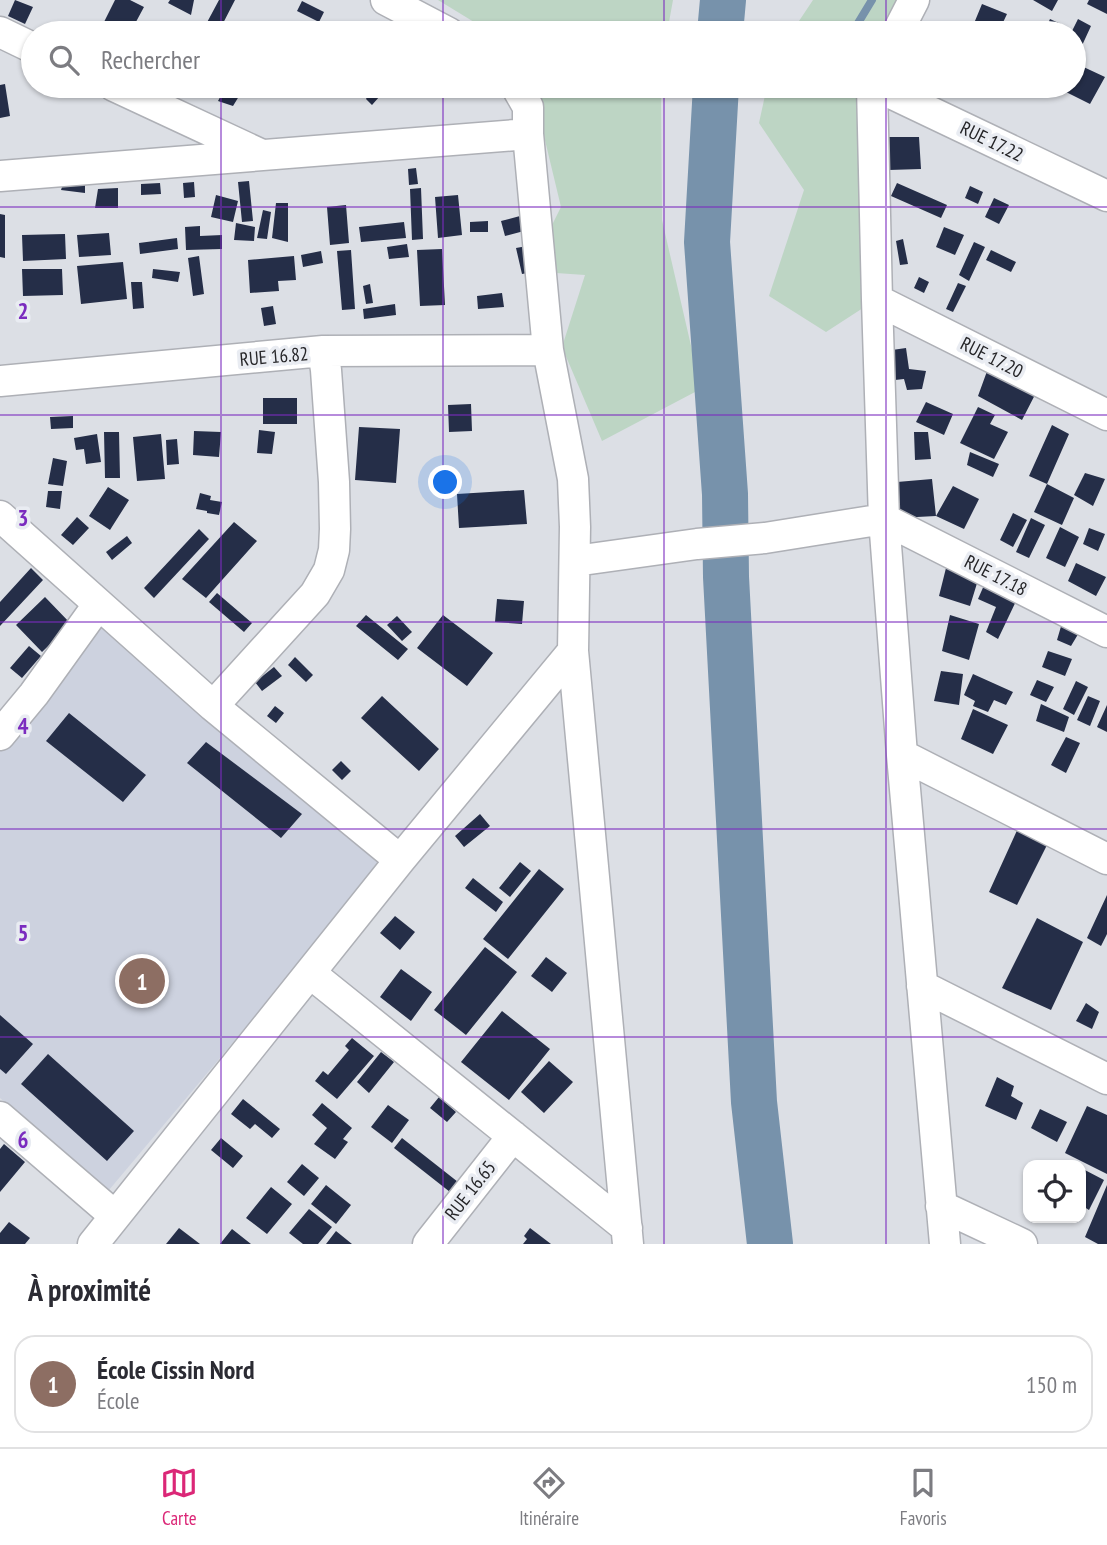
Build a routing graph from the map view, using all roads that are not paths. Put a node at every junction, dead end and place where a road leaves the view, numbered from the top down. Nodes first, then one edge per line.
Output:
1 (386, 0) edge
2 (914, 0) edge
3 (426, 21) edge
4 (903, 21) edge
5 (0, 32) edge
6 (21, 42) edge
7 (140, 98) edge
8 (523, 98) edge
9 (874, 98) edge
10 (899, 98) edge
11 (528, 134) junction
12 (261, 154) junction
13 (0, 176) edge
14 (1107, 196) edge
15 (877, 300) junction
16 (548, 349) junction
17 (323, 351) junction
18 (0, 381) edge
19 (1107, 415) edge
20 (0, 516) edge
21 (884, 519) junction
22 (575, 561) junction
23 (98, 605) junction
24 (1107, 632) edge
25 (573, 651) junction
26 (213, 706) junction
27 (0, 735) edge
28 (902, 755) junction
29 (1107, 859) edge
30 (400, 860) junction
31 (310, 973) junction
32 (922, 986) junction
33 (1107, 1079) edge
34 (0, 1117) edge
35 (513, 1136) junction
36 (941, 1206) junction
37 (115, 1216) junction
38 (628, 1236) edge
39 (93, 1244) edge
40 (428, 1244) edge
41 (945, 1244) edge
42 (1022, 1244) edge

1 - 3 street
2 - 4 street
5 - 6 street
7 - 12 street
8 - 11 street
9 - 15 street
10 - 14 street, RUE 17.22
11 - 12 street
11 - 16 street
12 - 13 street
15 - 19 street, RUE 17.20
15 - 21 street
16 - 17 street, RUE 16.82
16 - 22 street
17 - 18 street, RUE 16.82
17 - 26 street
20 - 23 street
21 - 22 street
21 - 24 street, RUE 17.18
21 - 28 street
22 - 25 street
23 - 26 street
23 - 27 street
25 - 30 street
25 - 38 street
26 - 30 street
28 - 29 street
28 - 32 street
30 - 31 street
31 - 35 street
31 - 37 street
32 - 33 street
32 - 36 street
34 - 37 street
35 - 38 street
35 - 40 street, RUE 16.65
36 - 41 street
36 - 42 street
37 - 39 street

